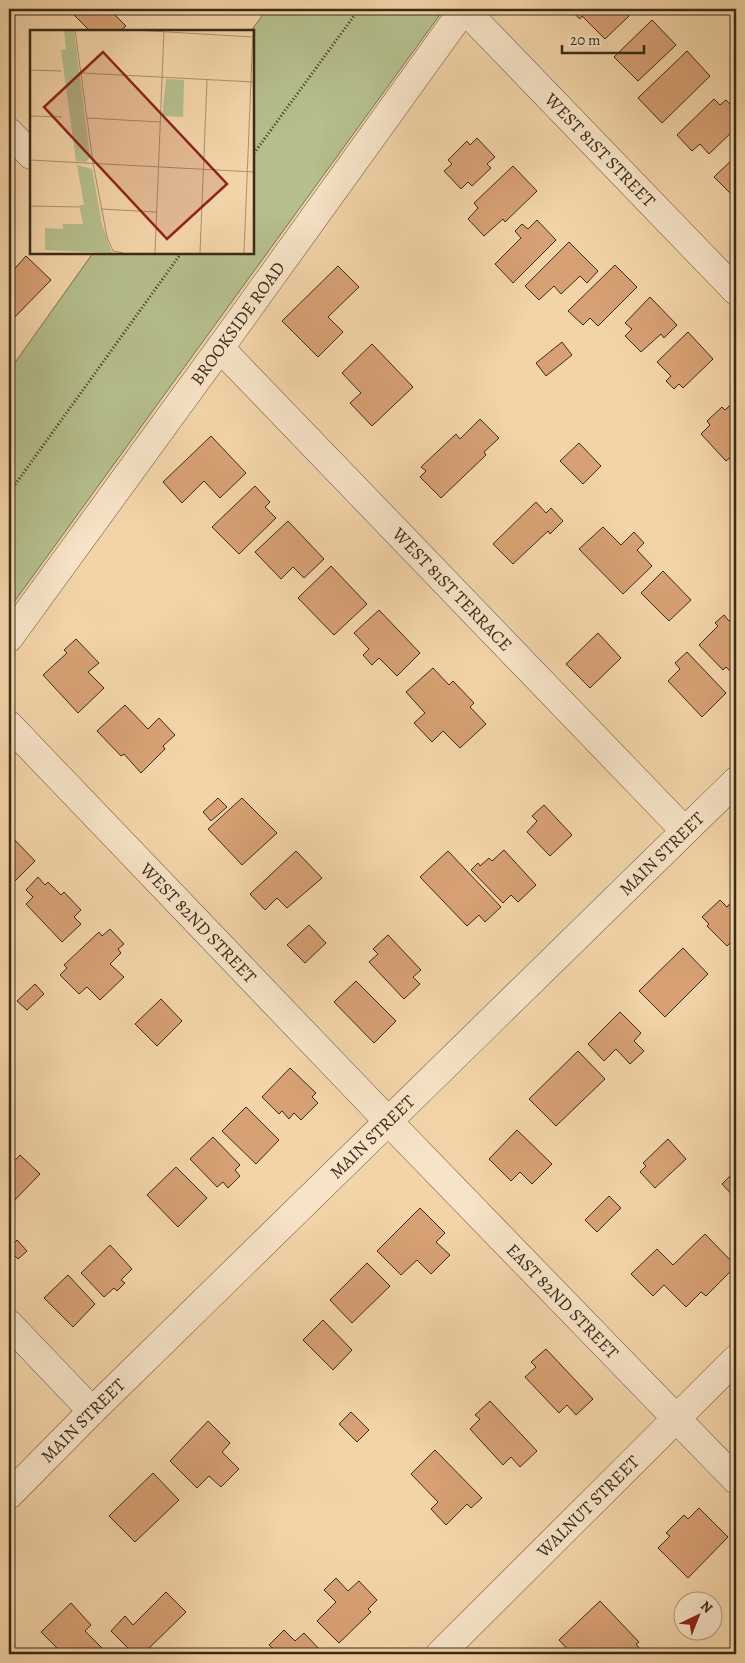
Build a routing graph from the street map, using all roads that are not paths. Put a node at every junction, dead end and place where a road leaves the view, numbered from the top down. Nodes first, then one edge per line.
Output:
1 (464, 9) edge
2 (9, 132) edge
3 (30, 154) edge
4 (736, 291) edge
5 (220, 348) junction
6 (9, 638) edge
7 (9, 725) edge
8 (736, 781) edge
9 (685, 831) junction
10 (388, 1121) junction
11 (9, 1324) edge
12 (736, 1359) edge
13 (92, 1411) junction
14 (676, 1418) junction
15 (736, 1480) edge
16 (9, 1494) edge
17 (440, 1654) edge

1 - 4 street, WEST 81ST STREET
1 - 5 street, BROOKSIDE ROAD
2 - 3 street
5 - 6 street, BROOKSIDE ROAD
5 - 9 street, WEST 81ST TERRACE
7 - 10 street, WEST 82ND STREET
8 - 9 street, MAIN STREET
9 - 10 street, MAIN STREET
10 - 13 street, MAIN STREET
10 - 14 street, EAST 82ND STREET
11 - 13 street
12 - 14 street, WALNUT STREET
13 - 16 street, MAIN STREET
14 - 15 street, EAST 82ND STREET
14 - 17 street, WALNUT STREET

